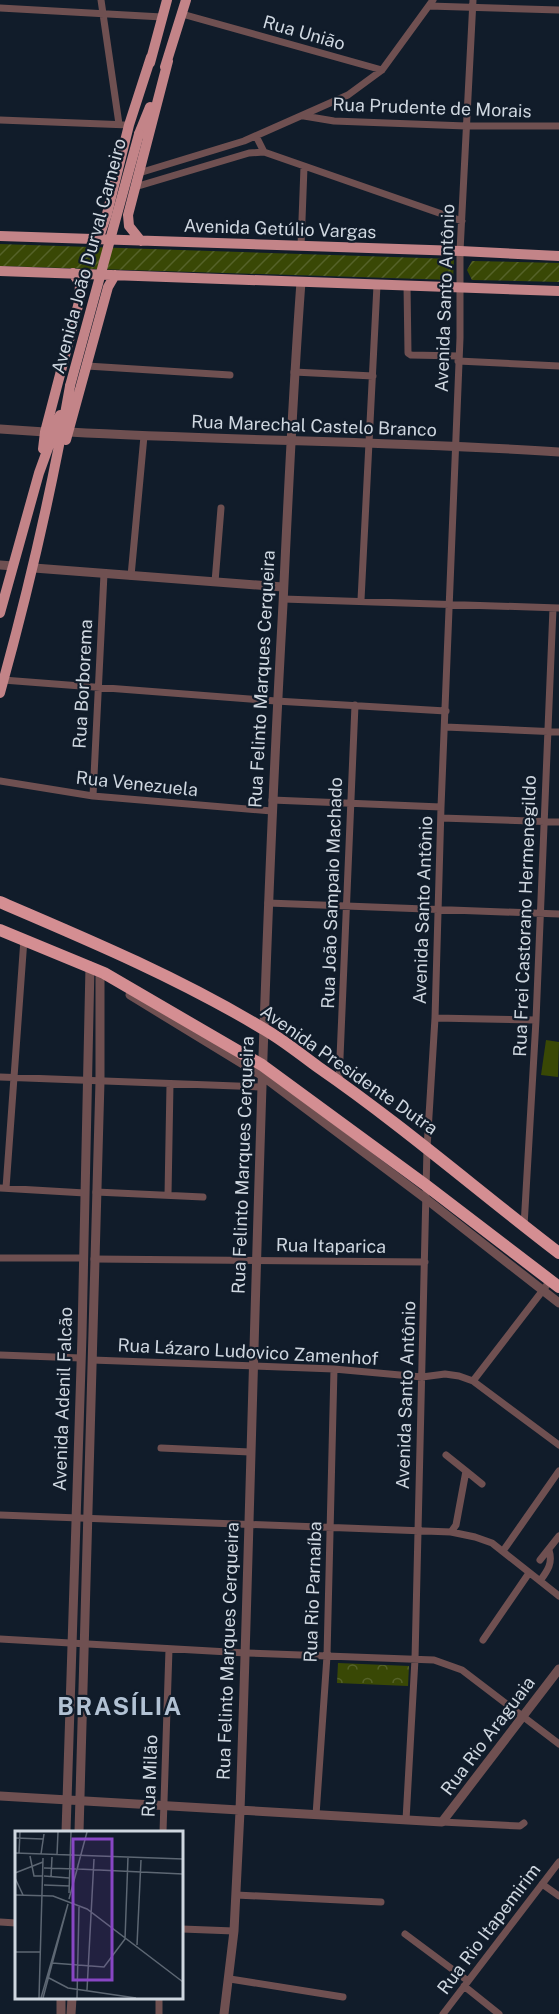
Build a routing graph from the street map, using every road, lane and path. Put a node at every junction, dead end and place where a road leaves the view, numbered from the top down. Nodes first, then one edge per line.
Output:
1 (101, 0) edge
2 (167, 0) edge
3 (186, 0) edge
4 (431, 3) edge
5 (473, 4) edge
6 (0, 8) edge
7 (559, 10) edge
8 (103, 13) junction
9 (182, 14) junction
10 (162, 17) junction
11 (151, 57) junction
12 (168, 61) junction
13 (382, 70) junction
14 (304, 116) junction
15 (0, 120) edge
16 (124, 125) junction
17 (466, 126) junction
18 (559, 126) edge
19 (139, 134) junction
20 (256, 136) junction
21 (264, 152) junction
22 (304, 167) junction
23 (139, 173) junction
24 (135, 187) junction
25 (107, 214) junction
26 (128, 216) junction
27 (462, 221) junction
28 (0, 236) edge
29 (98, 240) junction
30 (141, 241) junction
31 (301, 246) junction
32 (460, 251) junction
33 (559, 256) edge
34 (0, 271) edge
35 (73, 273) junction
36 (115, 275) junction
37 (301, 282) junction
38 (377, 285) junction
39 (407, 285) junction
40 (460, 287) junction
41 (559, 291) edge
42 (79, 302) junction
43 (101, 312) junction
44 (459, 359) junction
45 (87, 366) junction
46 (559, 366) edge
47 (294, 372) junction
48 (230, 375) dead end
49 (373, 376) junction
50 (70, 386) junction
51 (0, 429) edge
52 (45, 432) junction
53 (69, 432) junction
54 (144, 436) junction
55 (290, 441) junction
56 (369, 442) junction
57 (455, 447) junction
58 (559, 452) edge
59 (56, 469) junction
60 (39, 473) junction
61 (220, 508) dead end
62 (0, 565) edge
63 (13, 566) junction
64 (34, 568) junction
65 (104, 574) junction
66 (131, 576) junction
67 (215, 582) junction
68 (283, 587) junction
69 (283, 599) junction
70 (361, 600) junction
71 (450, 604) junction
72 (556, 608) edge
73 (0, 613) edge
74 (12, 643) junction
75 (0, 668) edge
76 (3, 680) junction
77 (98, 688) junction
78 (0, 693) edge
79 (276, 700) junction
80 (355, 705) junction
81 (446, 711) junction
82 (445, 727) junction
83 (548, 732) junction
84 (559, 732) edge
85 (0, 781) edge
86 (93, 796) junction
87 (272, 800) junction
88 (350, 803) junction
89 (441, 807) junction
90 (272, 811) junction
91 (441, 818) junction
92 (544, 822) junction
93 (559, 822) edge
94 (0, 902) edge
95 (268, 903) junction
96 (345, 905) junction
97 (438, 909) junction
98 (540, 914) junction
99 (559, 914) edge
100 (0, 930) edge
101 (24, 939) junction
102 (98, 970) junction
103 (435, 1018) junction
104 (536, 1020) junction
105 (263, 1028) junction
106 (262, 1070) junction
107 (0, 1077) edge
108 (15, 1077) junction
109 (89, 1081) junction
110 (100, 1081) junction
111 (339, 1081) junction
112 (170, 1084) junction
113 (261, 1087) junction
114 (93, 1122) junction
115 (427, 1148) junction
116 (3, 1188) edge
117 (96, 1192) junction
118 (427, 1192) junction
119 (85, 1193) junction
120 (168, 1196) junction
121 (203, 1197) dead end
122 (524, 1226) junction
123 (559, 1253) edge
124 (0, 1258) edge
125 (83, 1258) junction
126 (94, 1259) junction
127 (257, 1260) junction
128 (425, 1262) junction
129 (551, 1286) edge
130 (559, 1303) edge
131 (0, 1355) edge
132 (81, 1358) junction
133 (92, 1360) junction
134 (254, 1367) junction
135 (334, 1369) junction
136 (422, 1377) junction
137 (473, 1381) junction
138 (85, 1415) junction
139 (559, 1445) edge
140 (160, 1448) dead end
141 (250, 1452) junction
142 (446, 1455) dead end
143 (466, 1471) junction
144 (559, 1471) edge
145 (482, 1484) dead end
146 (0, 1515) edge
147 (76, 1519) junction
148 (87, 1519) junction
149 (248, 1526) junction
150 (330, 1528) junction
151 (417, 1531) junction
152 (451, 1532) junction
153 (559, 1536) edge
154 (549, 1550) junction
155 (503, 1551) junction
156 (540, 1560) dead end
157 (529, 1573) junction
158 (540, 1581) junction
159 (559, 1596) edge
160 (0, 1639) edge
161 (483, 1640) dead end
162 (72, 1643) junction
163 (84, 1644) junction
164 (169, 1649) junction
165 (246, 1653) junction
166 (327, 1656) junction
167 (415, 1659) junction
168 (559, 1669) edge
169 (71, 1698) junction
170 (83, 1698) junction
171 (524, 1717) junction
172 (559, 1744) edge
173 (0, 1796) edge
174 (67, 1802) junction
175 (80, 1802) junction
176 (164, 1806) junction
177 (240, 1811) junction
178 (316, 1815) junction
179 (406, 1820) junction
180 (442, 1822) junction
181 (524, 1823) dead end
182 (66, 1831) edge
183 (79, 1831) edge
184 (163, 1831) edge
185 (559, 1862) edge
186 (542, 1884) junction
187 (236, 1895) junction
188 (559, 1896) edge
189 (381, 1902) dead end
190 (0, 1922) edge
191 (15, 1923) edge
192 (183, 1929) edge
193 (234, 1931) junction
194 (405, 1934) dead end
195 (230, 1979) junction
196 (466, 1983) junction
197 (344, 1997) dead end
198 (72, 1999) edge
199 (71, 2014) edge
200 (224, 2014) edge
201 (443, 2014) edge
202 (499, 2014) edge

1 - 8 street
2 - 10 main road, Avenida João Durval Carneiro
3 - 9 main road, Avenida João Durval Carneiro
4 - 5 street
4 - 13 street
5 - 7 street
5 - 17 street, Avenida Santo Antônio
6 - 8 street
8 - 10 street
8 - 16 street
9 - 12 main road, Avenida João Durval Carneiro
9 - 13 street, Rua União
10 - 11 main road, Avenida João Durval Carneiro
11 - 16 main road, Avenida João Durval Carneiro
11 - 19 main road, Avenida João Durval Carneiro
12 - 19 main road, Avenida João Durval Carneiro
12 - 23 main road, Avenida João Durval Carneiro
13 - 14 street
14 - 17 street, Rua Prudente de Morais
14 - 20 street
15 - 16 street
16 - 25 main road, Avenida João Durval Carneiro
17 - 18 street, Rua Prudente de Morais
17 - 27 street, Avenida Santo Antônio
19 - 50 main road, Avenida João Durval Carneiro, bridge
20 - 21 street
20 - 23 street
21 - 22 street
21 - 24 street
22 - 27 street
22 - 31 street
23 - 24 main road, Avenida João Durval Carneiro
24 - 26 main road, Avenida João Durval Carneiro
25 - 26 main road
25 - 29 main road, Avenida João Durval Carneiro
26 - 30 main road, Avenida João Durval Carneiro
27 - 32 street, Avenida Santo Antônio
28 - 29 main road, Avenida Getúlio Vargas
29 - 30 main road, Avenida Getúlio Vargas
30 - 31 main road, Avenida Getúlio Vargas
31 - 32 main road, Avenida Getúlio Vargas
32 - 33 main road, Avenida Getúlio Vargas
32 - 40 street, Avenida Santo Antônio
34 - 35 main road
35 - 36 main road
35 - 42 main road
36 - 37 main road
36 - 43 main road
37 - 38 main road
37 - 47 street, Rua Felinto Marques Cerqueira
38 - 39 main road
38 - 49 street
39 - 40 main road
39 - 44 street
40 - 41 main road
40 - 44 street, Avenida Santo Antônio
42 - 43 main road
42 - 52 main road
43 - 45 main road
44 - 46 street
44 - 57 street, Avenida Santo Antônio
45 - 48 street
45 - 53 main road
47 - 49 street
47 - 55 street, Rua Felinto Marques Cerqueira
49 - 56 street
50 - 59 main road, Avenida João Durval Carneiro
50 - 60 main road, Avenida João Durval Carneiro
51 - 52 street
52 - 60 main road
53 - 54 street, Rua Marechal Castelo Branco
53 - 59 main road
54 - 55 street, Rua Marechal Castelo Branco
54 - 66 street
55 - 56 street, Rua Marechal Castelo Branco
55 - 68 street, Rua Felinto Marques Cerqueira
56 - 57 street, Rua Marechal Castelo Branco
56 - 70 street
57 - 58 street, Rua Marechal Castelo Branco
57 - 71 street, Avenida Santo Antônio
59 - 64 main road, Avenida João Durval Carneiro
60 - 63 main road, Avenida João Durval Carneiro
61 - 67 street
62 - 63 street
63 - 73 main road, Avenida João Durval Carneiro
64 - 65 street
64 - 74 main road, Avenida João Durval Carneiro
65 - 66 street
65 - 77 street, Rua Borborema
66 - 67 street
67 - 68 street
68 - 69 street, Rua Felinto Marques Cerqueira
69 - 70 street
69 - 79 street, Rua Felinto Marques Cerqueira
70 - 71 street
71 - 72 street
71 - 81 street, Avenida Santo Antônio
72 - 83 street, Rua Frei Castorano Hermenegildo
74 - 75 main road
74 - 76 main road, Avenida João Durval Carneiro
76 - 77 street
76 - 78 main road, Avenida João Durval Carneiro
77 - 79 street
77 - 86 street, Rua Borborema
79 - 80 street
79 - 87 street, Rua Felinto Marques Cerqueira
80 - 81 street
80 - 88 street, Rua João Sampaio Machado
81 - 82 street, Avenida Santo Antônio
82 - 83 street
82 - 89 street, Avenida Santo Antônio
83 - 84 street
83 - 92 street, Rua Frei Castorano Hermenegildo
85 - 86 street, Rua Venezuela
86 - 90 street, Rua Venezuela
87 - 88 street
87 - 90 street, Rua Felinto Marques Cerqueira
88 - 89 street
88 - 96 street, Rua João Sampaio Machado
89 - 91 street, Avenida Santo Antônio
90 - 95 street, Rua Felinto Marques Cerqueira
91 - 92 street
91 - 97 street, Avenida Santo Antônio
92 - 93 street
92 - 98 street, Rua Frei Castorano Hermenegildo
94 - 105 highway, Avenida Presidente Dutra
95 - 96 street
95 - 105 street, Rua Felinto Marques Cerqueira
96 - 97 street
96 - 111 street, Rua João Sampaio Machado
97 - 98 street
97 - 103 street, Avenida Santo Antônio
98 - 99 street
98 - 104 street, Rua Frei Castorano Hermenegildo
100 - 101 highway
101 - 102 highway
101 - 108 street
102 - 106 highway
102 - 109 street, Avenida Adenil Falcão
102 - 110 street, Avenida Adenil Falcão
103 - 104 street
103 - 115 street, Avenida Santo Antônio
104 - 122 street, Rua Frei Castorano Hermenegildo
105 - 106 street, Rua Felinto Marques Cerqueira
105 - 111 highway, Avenida Presidente Dutra
106 - 113 street, Rua Felinto Marques Cerqueira
106 - 118 highway
107 - 108 street
108 - 109 street
108 - 116 street
109 - 110 street
109 - 114 street, Avenida Adenil Falcão
110 - 112 street
110 - 114 street, Avenida Adenil Falcão
111 - 115 highway, Avenida Presidente Dutra
112 - 113 street
112 - 120 street
113 - 127 street, Rua Felinto Marques Cerqueira
114 - 117 street, Avenida Adenil Falcão
114 - 119 street, Avenida Adenil Falcão
115 - 118 street, Avenida Santo Antônio
115 - 122 highway, Avenida Presidente Dutra
116 - 119 street
117 - 120 street
117 - 126 street, Avenida Adenil Falcão
118 - 128 street, Avenida Santo Antônio
118 - 129 highway
119 - 125 street, Avenida Adenil Falcão
120 - 121 street
122 - 123 highway, Avenida Presidente Dutra
124 - 125 street
125 - 132 street, Avenida Adenil Falcão
126 - 127 street, Rua Itaparica
126 - 133 street, Avenida Adenil Falcão
127 - 128 street, Rua Itaparica
127 - 134 street, Rua Felinto Marques Cerqueira
128 - 136 street, Avenida Santo Antônio
129 - 130 street
129 - 137 street
131 - 132 street
132 - 138 street, Avenida Adenil Falcão
133 - 134 street, Rua Lázaro Ludovico Zamenhof
133 - 138 street, Avenida Adenil Falcão
134 - 135 street, Rua Lázaro Ludovico Zamenhof
134 - 141 street, Rua Felinto Marques Cerqueira
135 - 136 street, Rua Lázaro Ludovico Zamenhof
135 - 150 street, Rua Rio Parnaíba
136 - 137 street, Rua Lázaro Ludovico Zamenhof
136 - 151 street, Avenida Santo Antônio
137 - 139 street
138 - 147 street, Avenida Adenil Falcão
138 - 148 street, Avenida Adenil Falcão
140 - 141 street
141 - 149 street, Rua Felinto Marques Cerqueira
142 - 143 street
143 - 145 street
143 - 152 street
144 - 155 street
146 - 147 street
147 - 148 street
147 - 162 street, Avenida Adenil Falcão
148 - 149 street
148 - 163 street, Avenida Adenil Falcão
149 - 150 street
149 - 165 street, Rua Felinto Marques Cerqueira
150 - 151 street
150 - 166 street, Rua Rio Parnaíba
151 - 152 street
151 - 167 street, Avenida Santo Antônio
152 - 155 street
153 - 154 street
154 - 156 street
154 - 158 street
155 - 157 street
157 - 158 street
157 - 161 street
158 - 159 street
160 - 162 street
162 - 163 street
162 - 169 street, Avenida Adenil Falcão
163 - 164 street
163 - 170 street, Avenida Adenil Falcão
164 - 165 street
164 - 176 street, Rua Milão
165 - 166 street
165 - 177 street, Rua Felinto Marques Cerqueira
166 - 167 street
166 - 178 street, Rua Rio Parnaíba
167 - 171 street
167 - 179 street, Avenida Santo Antônio
168 - 171 street, Rua Rio Araguaia
169 - 170 street
169 - 174 street, Avenida Adenil Falcão
170 - 175 street, Avenida Adenil Falcão
171 - 172 street
171 - 180 street, Rua Rio Araguaia
173 - 174 street
174 - 175 street
174 - 182 street, Avenida Adenil Falcão
175 - 176 street
175 - 183 street, Avenida Adenil Falcão
176 - 177 street
176 - 184 street, Rua Milão
177 - 178 street
177 - 187 street, Rua Felinto Marques Cerqueira
178 - 179 street
179 - 180 street
180 - 181 street
185 - 186 street, Rua Rio Itapemirim
186 - 188 street
186 - 196 street, Rua Rio Itapemirim
187 - 189 street
187 - 193 street, Rua Felinto Marques Cerqueira
190 - 191 street
192 - 193 street
193 - 195 street, Rua Felinto Marques Cerqueira
194 - 196 street
195 - 197 street
195 - 200 street, Rua Felinto Marques Cerqueira
196 - 201 street, Rua Rio Itapemirim
196 - 202 street
198 - 199 street

